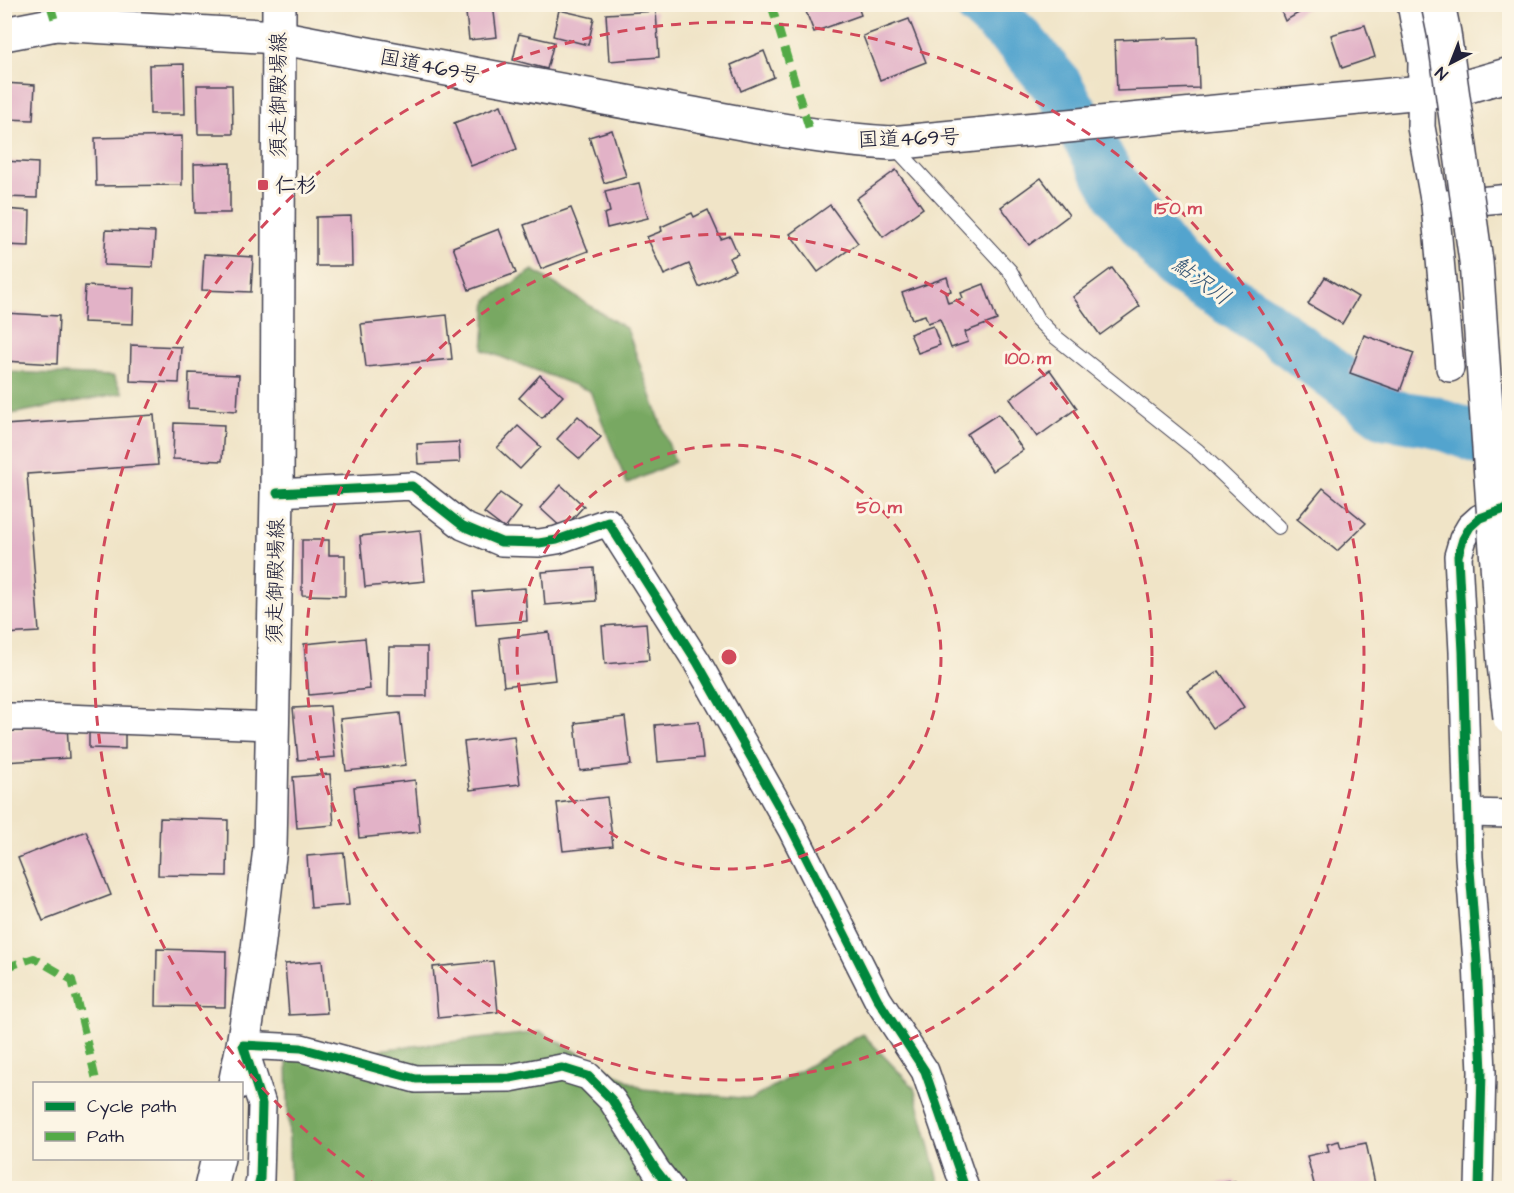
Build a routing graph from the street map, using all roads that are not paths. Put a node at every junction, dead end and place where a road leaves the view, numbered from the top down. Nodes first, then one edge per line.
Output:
1 (279, 4) edge
2 (1411, 4) edge
3 (1438, 4) edge
4 (4, 34) edge
5 (278, 37) junction
6 (1509, 74) edge
7 (1422, 92) junction
8 (891, 143) junction
9 (1509, 198) edge
10 (1435, 205) junction
11 (1450, 368) dead end
12 (277, 493) junction
13 (1509, 507) edge
14 (1278, 528) dead end
15 (4, 717) edge
16 (1509, 718) edge
17 (273, 726) junction
18 (1468, 813) junction
19 (1509, 814) edge
20 (243, 1045) junction
21 (235, 1082) edge
22 (218, 1160) edge
23 (211, 1188) edge
24 (258, 1188) edge
25 (670, 1188) edge
26 (965, 1188) edge
27 (1479, 1188) edge

1 - 5 main road, 須走御殿場線
2 - 7 street
3 - 16 main road, bridge
4 - 5 main road, 国道469号
5 - 8 main road, 国道469号
5 - 12 main road, 須走御殿場線
6 - 7 main road, 国道469号
7 - 8 main road, 国道469号
7 - 10 street
8 - 14 lane
9 - 10 street
10 - 11 street
12 - 17 main road, 須走御殿場線
12 - 26 street
13 - 18 street
15 - 17 street
17 - 20 main road, 須走御殿場線
18 - 19 street
18 - 27 street
20 - 21 main road, 須走御殿場線
20 - 24 street
20 - 25 street
22 - 23 main road

